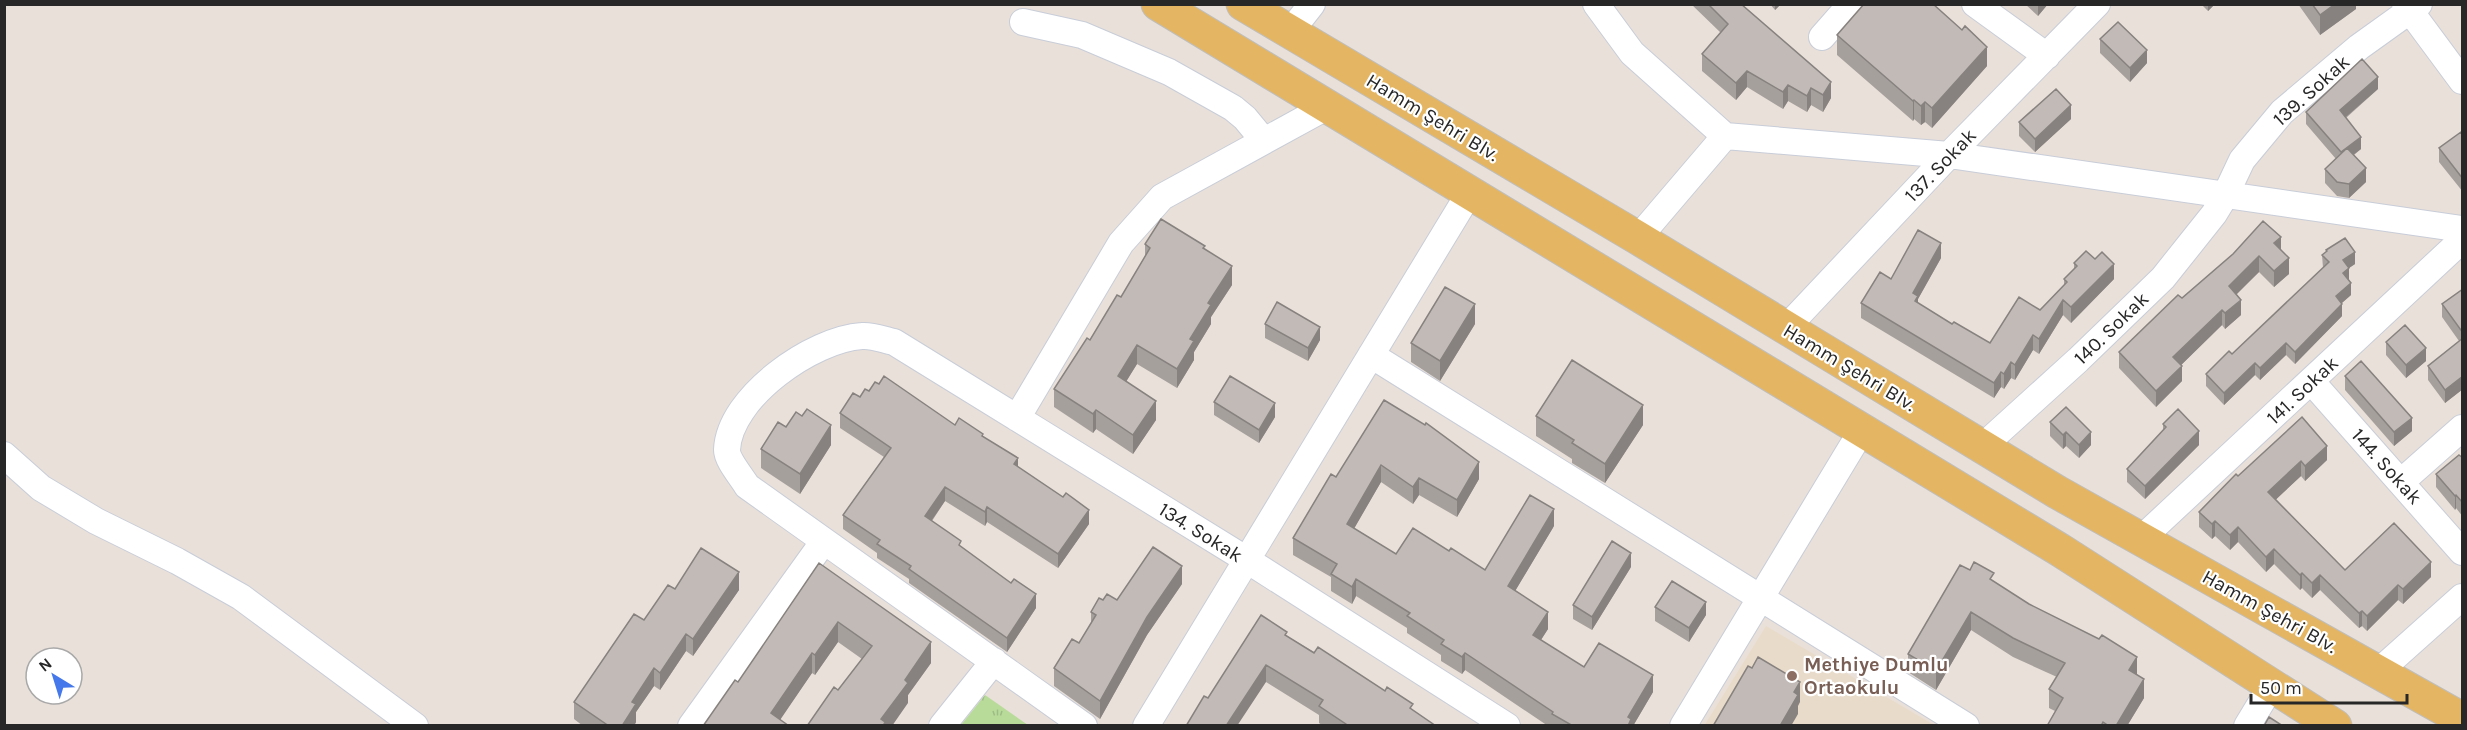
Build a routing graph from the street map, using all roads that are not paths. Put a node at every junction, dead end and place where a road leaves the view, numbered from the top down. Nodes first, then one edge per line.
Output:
1 (1158, 4) edge
2 (1243, 4) edge
3 (1312, 4) edge
4 (1851, 4) edge
5 (1975, 4) edge
6 (2097, 4) edge
7 (1601, 6) edge
8 (2411, 7) edge
9 (1023, 22) dead end
10 (1290, 32) junction
11 (1822, 37) dead end
12 (2047, 57) junction
13 (2463, 81) edge
14 (1328, 106) junction
15 (1725, 136) junction
16 (1264, 141) junction
17 (1949, 154) junction
18 (1470, 192) junction
19 (2225, 196) junction
20 (2463, 230) edge
21 (1638, 238) junction
22 (2463, 240) edge
23 (1786, 328) junction
24 (1371, 355) junction
25 (2311, 381) junction
26 (1017, 418) junction
27 (2463, 428) edge
28 (1862, 430) junction
29 (1982, 447) junction
30 (4, 455) edge
31 (2401, 482) junction
32 (2141, 539) junction
33 (824, 540) junction
34 (2463, 552) edge
35 (1247, 560) junction
36 (2463, 597) edge
37 (1759, 598) junction
38 (994, 661) junction
39 (2378, 672) junction
40 (2272, 685) junction
41 (2463, 719) edge
42 (415, 726) edge
43 (691, 726) edge
44 (942, 726) edge
45 (1084, 726) edge
46 (1146, 726) edge
47 (1506, 726) edge
48 (1683, 726) edge
49 (1966, 726) edge
50 (2247, 726) edge
51 (2334, 726) edge

1 - 14 main road
2 - 10 main road, Hamm Şehri Blv.
3 - 10 street
4 - 11 street
5 - 12 street
6 - 12 street, 137. Sokak
7 - 15 street
8 - 13 street
8 - 19 street, 139. Sokak
9 - 16 street
10 - 21 main road, Hamm Şehri Blv.
12 - 17 street, 137. Sokak
14 - 16 street
14 - 18 main road
15 - 17 street
15 - 21 street
16 - 26 street
17 - 19 street
17 - 23 street, 137. Sokak
18 - 24 street
18 - 28 main road
19 - 20 street
19 - 29 street, 140. Sokak
21 - 23 main road, Hamm Şehri Blv.
22 - 25 street, 141. Sokak
23 - 29 main road, Hamm Şehri Blv.
24 - 35 street
24 - 37 street
25 - 31 street, 144. Sokak
25 - 32 street, 141. Sokak
26 - 33 street, 134. Sokak
26 - 35 street, 134. Sokak
27 - 31 street
28 - 37 street
28 - 40 main road
29 - 32 main road, Hamm Şehri Blv.
30 - 42 street
31 - 34 street, 144. Sokak
32 - 39 main road, Hamm Şehri Blv.
33 - 38 street, 134. Sokak
33 - 43 street
35 - 46 street
35 - 47 street, 134. Sokak
36 - 39 street
37 - 48 street
37 - 49 street
38 - 44 street
38 - 45 street, 134. Sokak
39 - 41 main road, Hamm Şehri Blv.
40 - 50 street
40 - 51 main road

